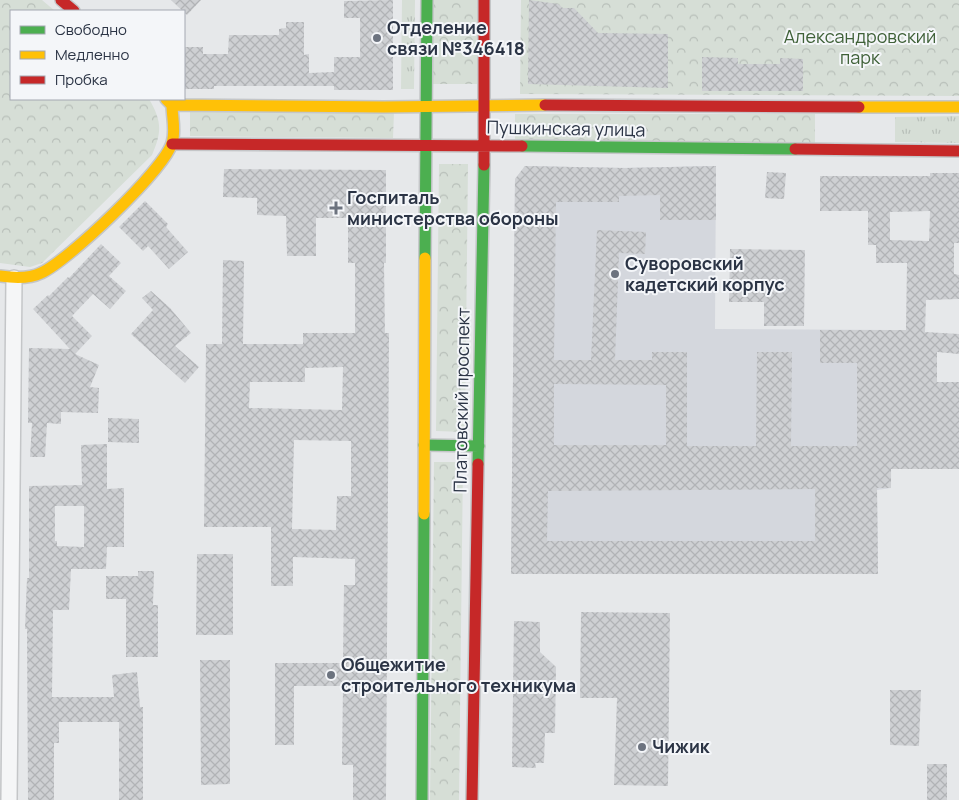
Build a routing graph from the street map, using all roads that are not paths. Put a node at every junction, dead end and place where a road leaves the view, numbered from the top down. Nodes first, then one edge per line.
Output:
1 (61, 0) edge
2 (427, 0) edge
3 (484, 0) edge
4 (73, 10) edge
5 (169, 102) edge
6 (484, 106) junction
7 (959, 106) edge
8 (426, 107) junction
9 (172, 144) junction
10 (426, 145) junction
11 (484, 146) junction
12 (959, 151) edge
13 (7, 277) edge
14 (424, 445) junction
15 (479, 446) junction
16 (9, 800) edge
17 (422, 800) edge
18 (472, 800) edge

1 - 4 main road
2 - 8 main road, Платовский проспект
3 - 6 main road, Платовский проспект
5 - 8 main road, Пушкинская улица
5 - 9 main road
6 - 7 main road, Пушкинская улица
6 - 8 main road, Пушкинская улица
6 - 11 main road, Платовский проспект
8 - 10 main road, Платовский проспект
9 - 10 main road, Пушкинская улица
9 - 13 main road
10 - 11 main road, Пушкинская улица
10 - 14 main road, Платовский проспект
11 - 12 main road, Пушкинская улица
11 - 15 main road, Платовский проспект
13 - 16 street
14 - 15 main road
14 - 17 main road, Платовский проспект
15 - 18 main road, Платовский проспект

